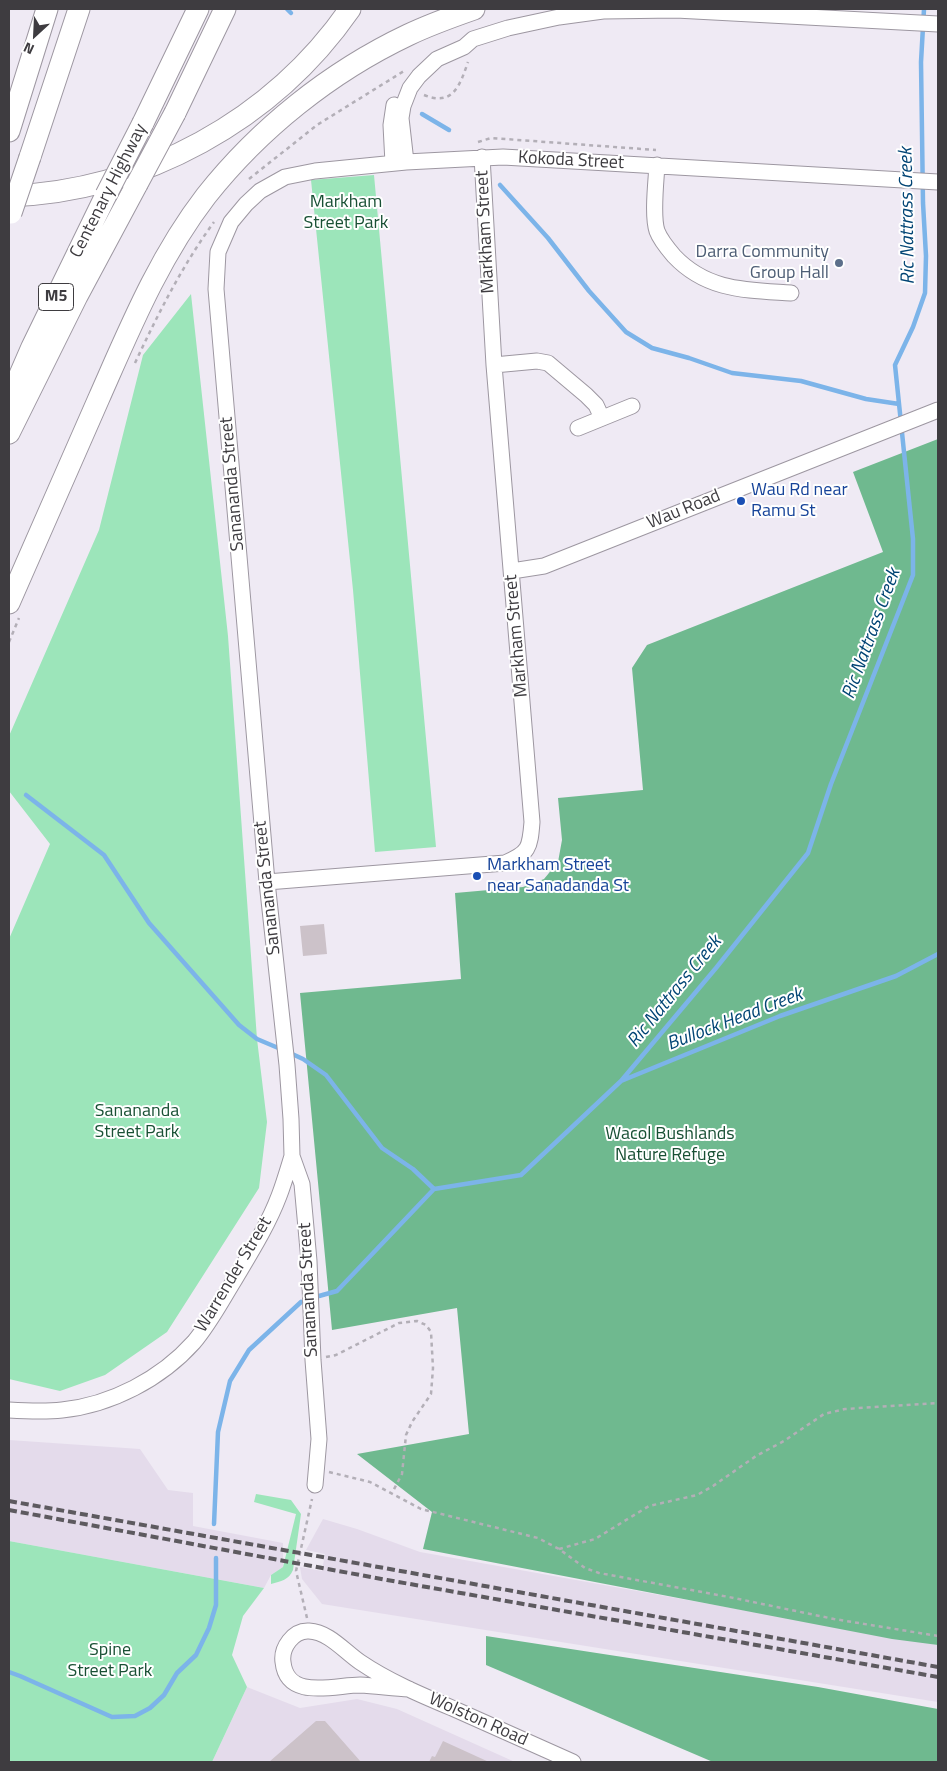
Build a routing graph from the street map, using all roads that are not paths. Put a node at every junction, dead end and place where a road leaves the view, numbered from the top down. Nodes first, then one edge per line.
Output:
1 (47, 9) edge
2 (79, 9) edge
3 (198, 9) edge
4 (225, 9) edge
5 (350, 9) edge
6 (474, 9) edge
7 (938, 24) edge
8 (9, 131) edge
9 (482, 157) junction
10 (400, 162) junction
11 (657, 165) junction
12 (938, 182) edge
13 (10, 210) edge
14 (216, 290) joint
15 (791, 293) dead end
16 (494, 365) junction
17 (9, 400) edge
18 (632, 406) dead end
19 (934, 411) edge
20 (602, 418) junction
21 (578, 428) dead end
22 (9, 433) edge
23 (512, 571) junction
24 (14, 611) edge
25 (267, 882) junction
26 (292, 1156) junction
27 (9, 1410) edge
28 (316, 1478) road end
29 (409, 1690) junction
30 (573, 1762) edge

1 - 8 highway
2 - 13 highway, bridge
3 - 17 highway, Centenary Highway / M5, bridge
4 - 22 highway, bridge
5 - 13 highway
6 - 24 highway
7 - 10 street
9 - 10 street, Kokoda Street
9 - 11 street, Kokoda Street
9 - 16 street, Markham Street
10 - 14 street, Kokoda Street
11 - 12 street, Kokoda Street
11 - 15 street
14 - 25 street, Sanananda Street
16 - 20 street
16 - 23 street, Markham Street
18 - 20 street
19 - 23 street, Wau Road
20 - 21 street
23 - 25 street, Markham Street
25 - 26 street, Sanananda Street
26 - 27 street, Warrender Street
26 - 28 street, Sanananda Street
29 - 29 street, Wolston Road
29 - 30 street, Wolston Road

